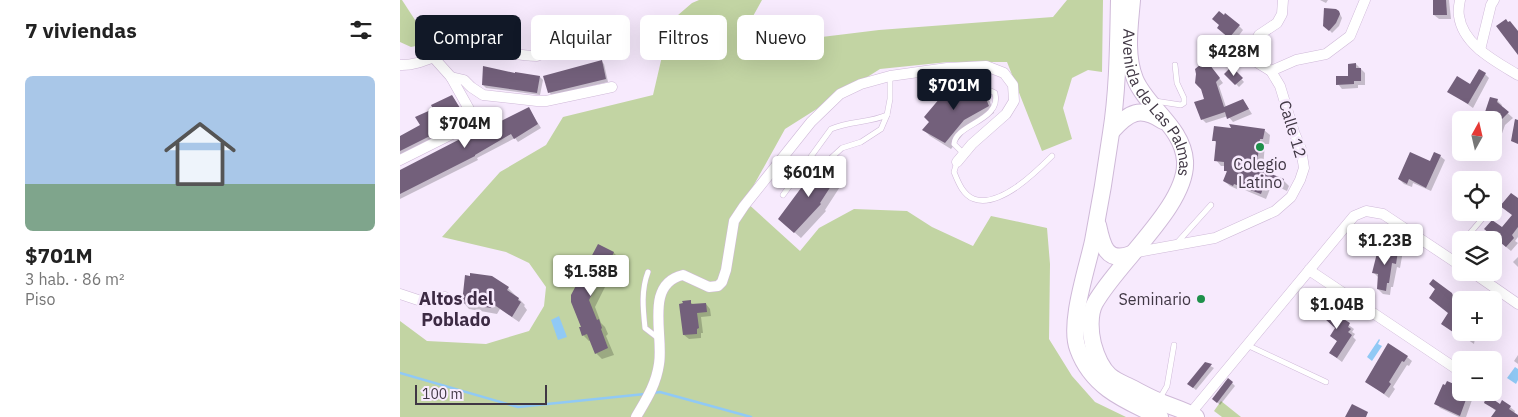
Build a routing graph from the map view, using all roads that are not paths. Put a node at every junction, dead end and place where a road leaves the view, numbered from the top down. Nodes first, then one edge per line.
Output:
1 (1119, 0) edge
2 (1132, 0) edge
3 (1283, 0) edge
4 (1365, 0) edge
5 (1460, 0) edge
6 (1494, 0) edge
7 (1480, 50) junction
8 (424, 60) edge
9 (436, 60) edge
10 (400, 65) edge
11 (1176, 65) dead end
12 (1271, 71) junction
13 (1518, 75) edge
14 (890, 76) junction
15 (451, 77) junction
16 (612, 87) dead end
17 (985, 90) dead end
18 (1147, 100) junction
19 (887, 115) junction
20 (1169, 125) junction
21 (1112, 131) junction
22 (1052, 156) dead end
23 (961, 158) junction
24 (400, 160) edge
25 (830, 160) dead end
26 (783, 195) dead end
27 (1211, 204) dead end
28 (1097, 220) junction
29 (1480, 221) edge
30 (1472, 231) edge
31 (1175, 244) junction
32 (1131, 254) junction
33 (1452, 260) edge
34 (1310, 270) junction
35 (648, 272) dead end
36 (1486, 282) edge
37 (400, 294) edge
38 (445, 297) dead end
39 (1518, 304) edge
40 (660, 340) junction
41 (1174, 345) dead end
42 (1247, 346) junction
43 (1452, 366) edge
44 (1326, 382) dead end
45 (1160, 409) edge
46 (1193, 415) edge
47 (636, 417) edge

1 - 21 main road, Avenida de Las Palmas
2 - 18 main road, Avenida de Las Palmas
3 - 12 street, Calle 12
4 - 12 street
5 - 7 street
6 - 7 street
7 - 13 street
8 - 10 street
9 - 15 street
11 - 18 lane
12 - 31 street, Calle 12
14 - 19 lane
14 - 23 street
14 - 40 street
15 - 16 street
15 - 24 street
17 - 23 lane
18 - 20 main road, Avenida de Las Palmas
19 - 25 lane
19 - 26 lane
20 - 21 main road
20 - 32 main road, Avenida de Las Palmas
21 - 28 main road, Avenida de Las Palmas
22 - 23 lane
27 - 31 lane
28 - 32 main road
28 - 45 main road, Avenida de Las Palmas
29 - 30 lane
31 - 32 street, Calle 12
32 - 45 main road, Avenida de Las Palmas
33 - 34 street
34 - 42 street
34 - 43 street
35 - 40 lane
36 - 39 street
37 - 38 street
40 - 47 street
41 - 45 lane
42 - 44 lane
42 - 46 street
45 - 46 main road, Avenida de Las Palmas

